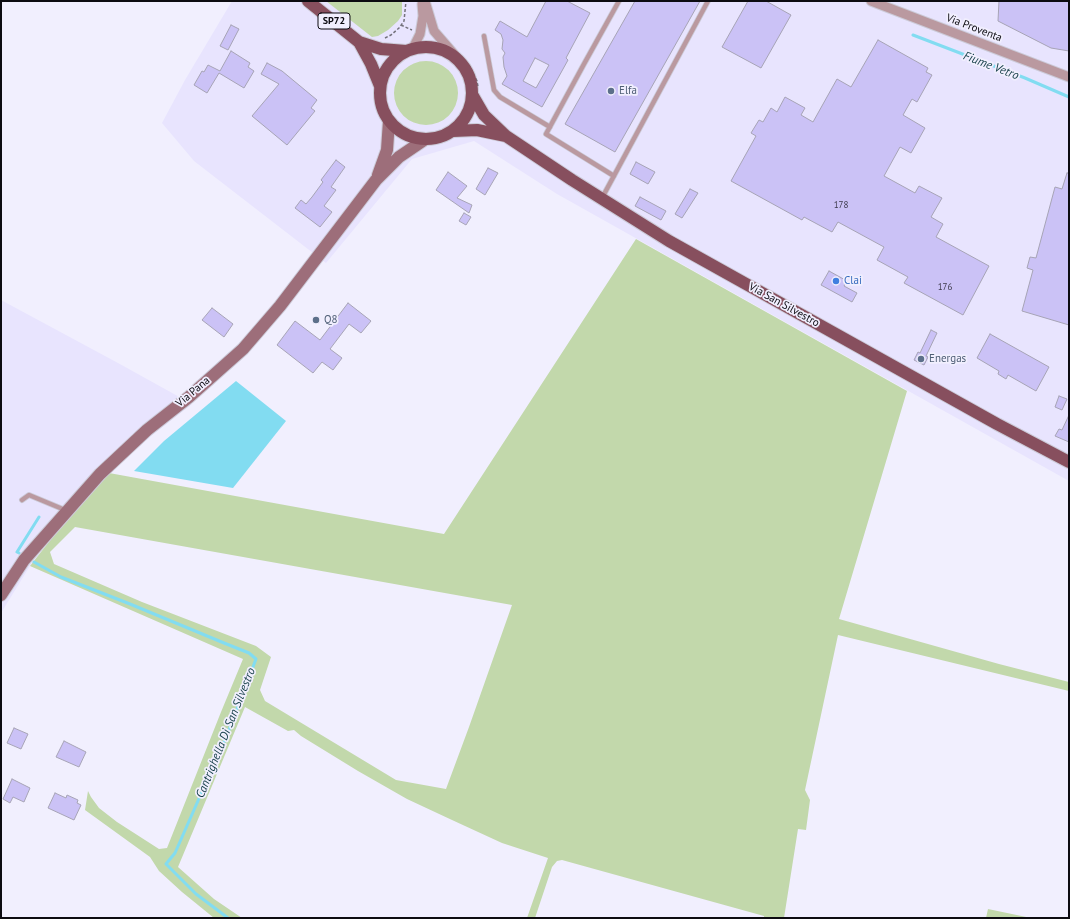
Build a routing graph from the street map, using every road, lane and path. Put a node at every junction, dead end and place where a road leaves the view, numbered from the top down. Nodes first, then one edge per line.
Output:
1 (308, 1) edge
2 (406, 1) edge
3 (421, 1) edge
4 (425, 1) edge
5 (619, 1) edge
6 (708, 1) edge
7 (870, 1) edge
8 (484, 36) dead end
9 (365, 44) junction
10 (410, 50) junction
11 (460, 61) junction
12 (1069, 77) edge
13 (380, 86) junction
14 (473, 96) junction
15 (389, 121) junction
16 (550, 127) junction
17 (453, 132) junction
18 (506, 136) junction
19 (424, 140) junction
20 (614, 176) junction
21 (376, 180) junction
22 (601, 199) junction
23 (1069, 462) edge
24 (22, 500) dead end
25 (67, 511) junction
26 (1, 595) edge

1 - 9 main road, SP72
2 - 9 path
3 - 10 street
4 - 11 street
5 - 16 lane
6 - 20 lane
7 - 12 street, Via Proventa
8 - 16 lane
9 - 10 main road, SP72
9 - 13 main road, SP72
10 - 11 main road
10 - 13 main road
11 - 14 main road
13 - 15 main road
14 - 17 main road
14 - 18 main road, Via San Silvestro
15 - 19 main road
15 - 21 street, Via Pana
16 - 20 lane
17 - 18 main road, Via San Silvestro
17 - 19 main road
18 - 22 main road, Via San Silvestro
19 - 21 street, Via Pana
20 - 22 lane
21 - 25 street, Via Pana
22 - 23 main road, Via San Silvestro
24 - 25 lane
25 - 26 street, Via Pana

